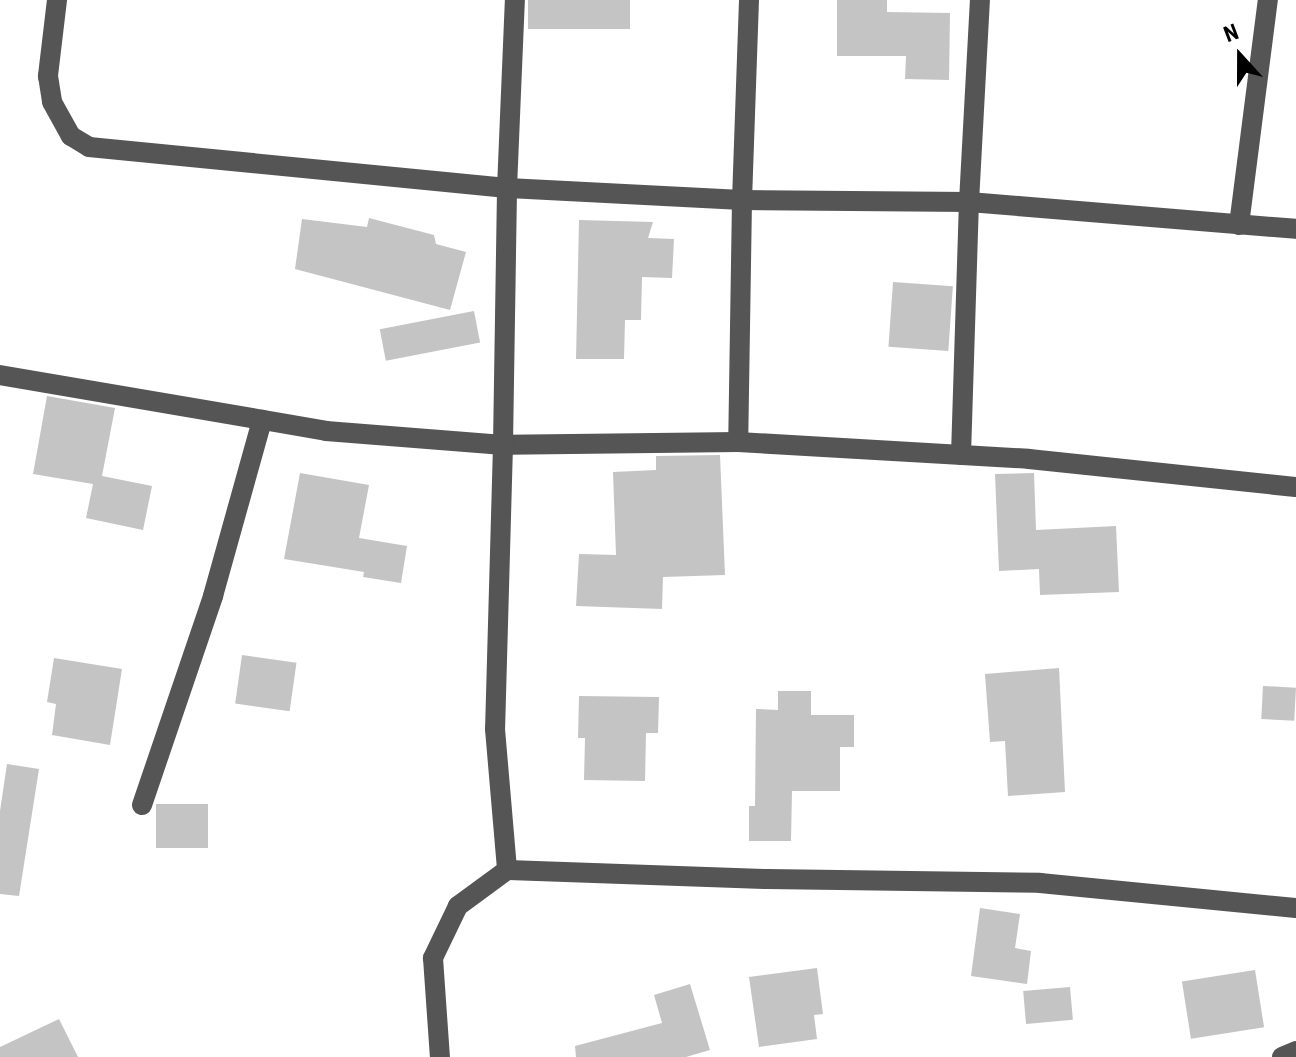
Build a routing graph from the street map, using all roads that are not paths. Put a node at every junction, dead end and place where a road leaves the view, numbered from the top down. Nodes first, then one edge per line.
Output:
1 (57, 0) edge
2 (515, 0) edge
3 (749, 0) edge
4 (980, 0) edge
5 (1268, 0) edge
6 (507, 188) junction
7 (742, 200) junction
8 (969, 202) junction
9 (1239, 225) junction
10 (1296, 229) edge
11 (0, 375) edge
12 (262, 420) junction
13 (738, 442) junction
14 (503, 445) junction
15 (961, 455) junction
16 (1296, 487) edge
17 (142, 805) dead end
18 (507, 870) junction
19 (1296, 908) edge
20 (1296, 1051) edge
21 (440, 1057) edge
22 (1282, 1057) edge

1 - 6 street
2 - 6 street
3 - 7 street
4 - 8 street
5 - 9 street
6 - 7 street
6 - 14 street
7 - 8 street
7 - 13 street
8 - 9 street
8 - 15 street
9 - 10 street
11 - 12 street
12 - 14 street
12 - 17 street
13 - 14 street
13 - 15 street
14 - 18 street
15 - 16 street
18 - 19 street
18 - 21 street
20 - 22 street

